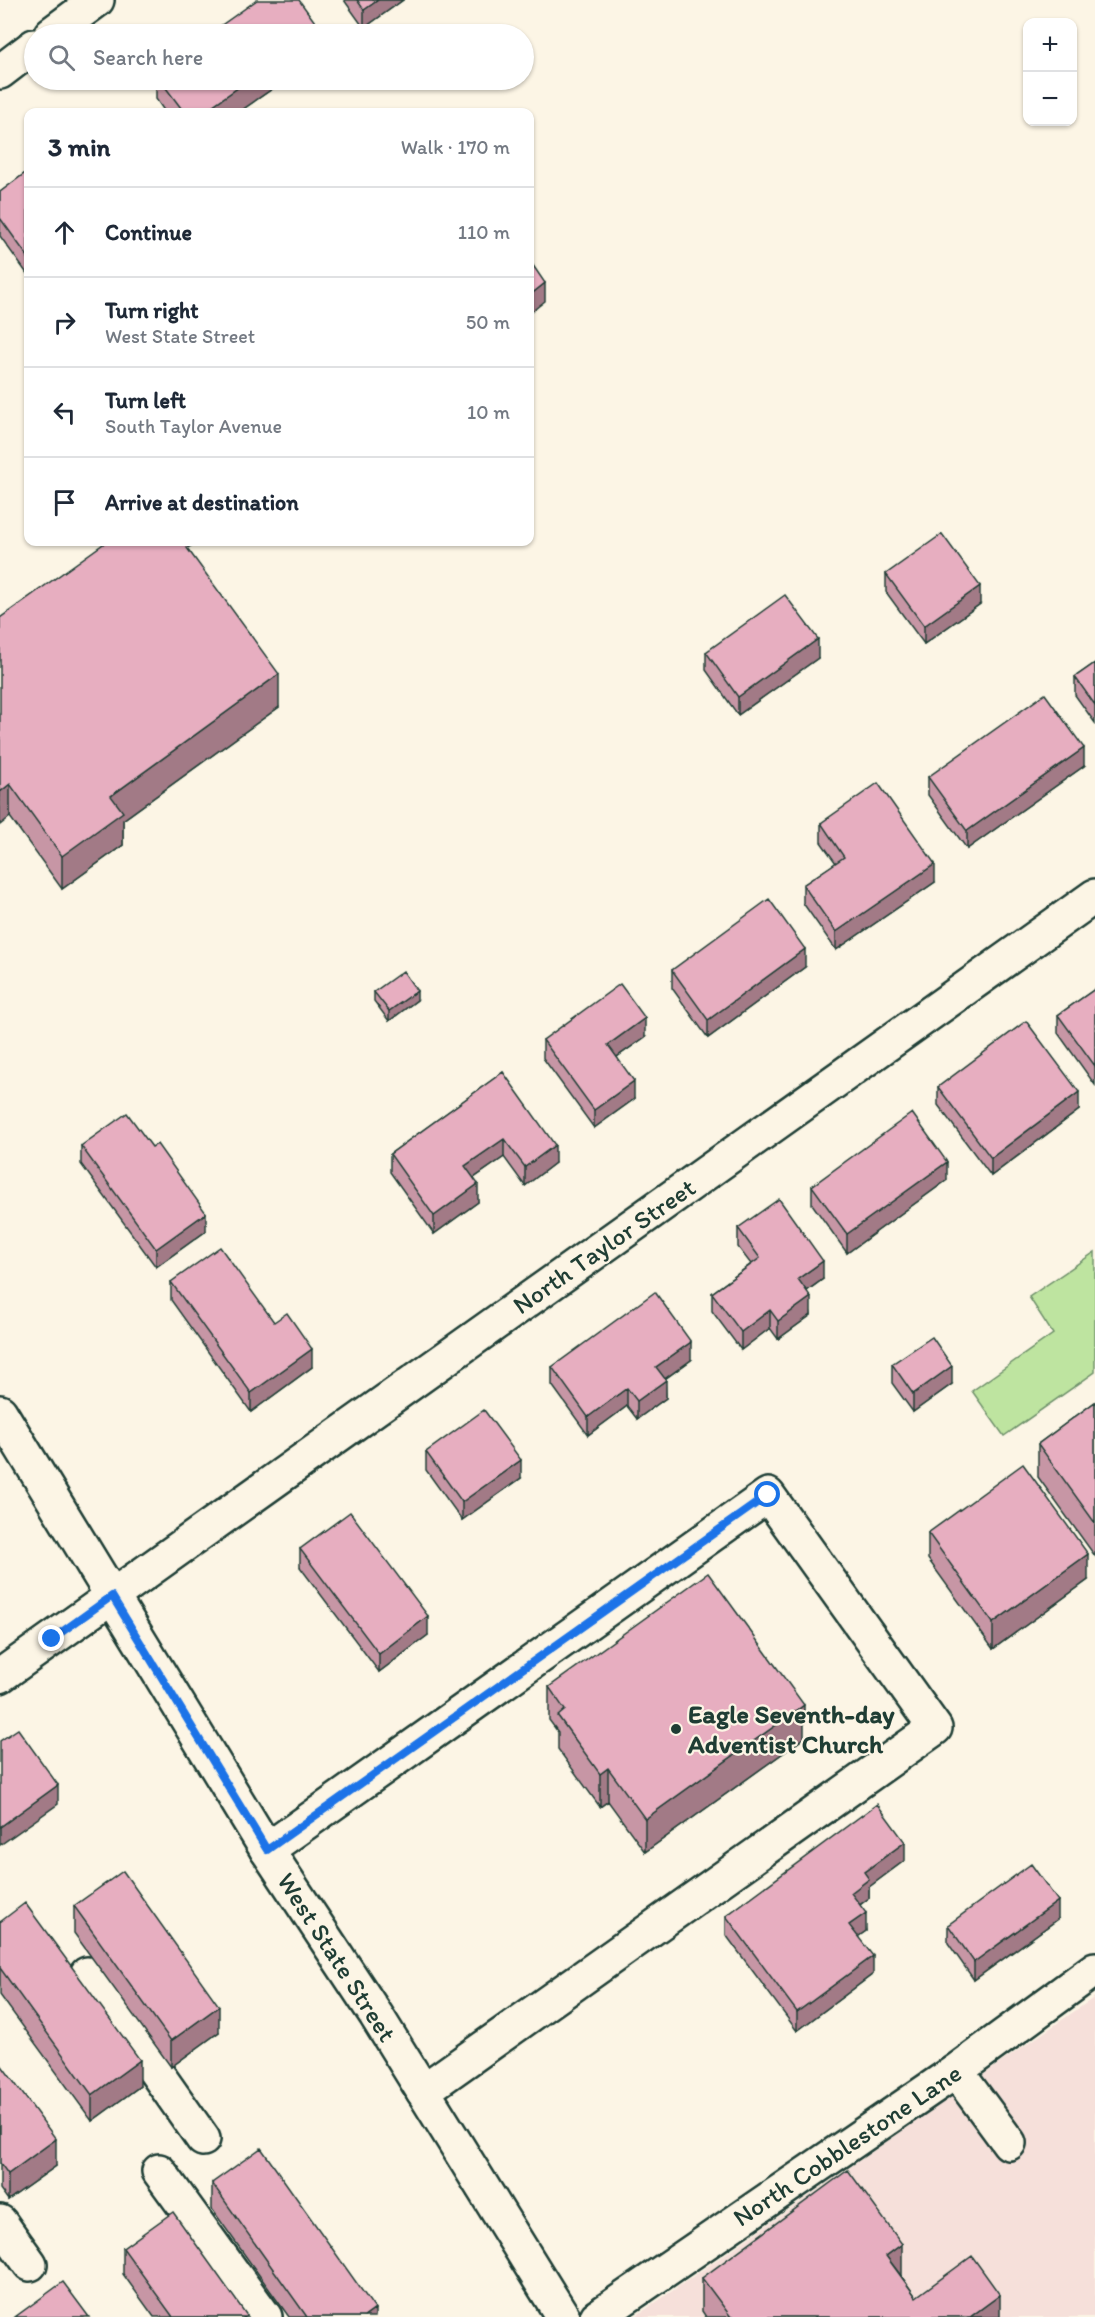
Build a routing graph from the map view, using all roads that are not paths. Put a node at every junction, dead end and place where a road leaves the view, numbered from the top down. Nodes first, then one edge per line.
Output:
1 (97, 0) edge
2 (65, 24) edge
3 (24, 54) edge
4 (0, 72) edge
5 (1095, 897) edge
6 (0, 1412) edge
7 (112, 1596) junction
8 (0, 1676) edge
9 (267, 1850) junction
10 (1095, 1969) edge
11 (87, 1974) dead end
12 (956, 2071) junction
13 (423, 2091) junction
14 (202, 2139) dead end
15 (1010, 2143) dead end
16 (159, 2171) dead end
17 (0, 2222) edge
18 (30, 2264) dead end
19 (265, 2317) edge
20 (563, 2317) edge
21 (597, 2317) edge

1 - 2 street
3 - 4 street
5 - 7 street, North Taylor Street
6 - 7 street, West State Street
7 - 8 street, North Taylor Street
7 - 9 street, West State Street
9 - 13 street, West State Street
9 - 13 street
10 - 12 street, North Cobblestone Lane
11 - 14 street
12 - 15 street
12 - 21 street, North Cobblestone Lane
13 - 20 street, West State Street
16 - 19 street
17 - 18 street

